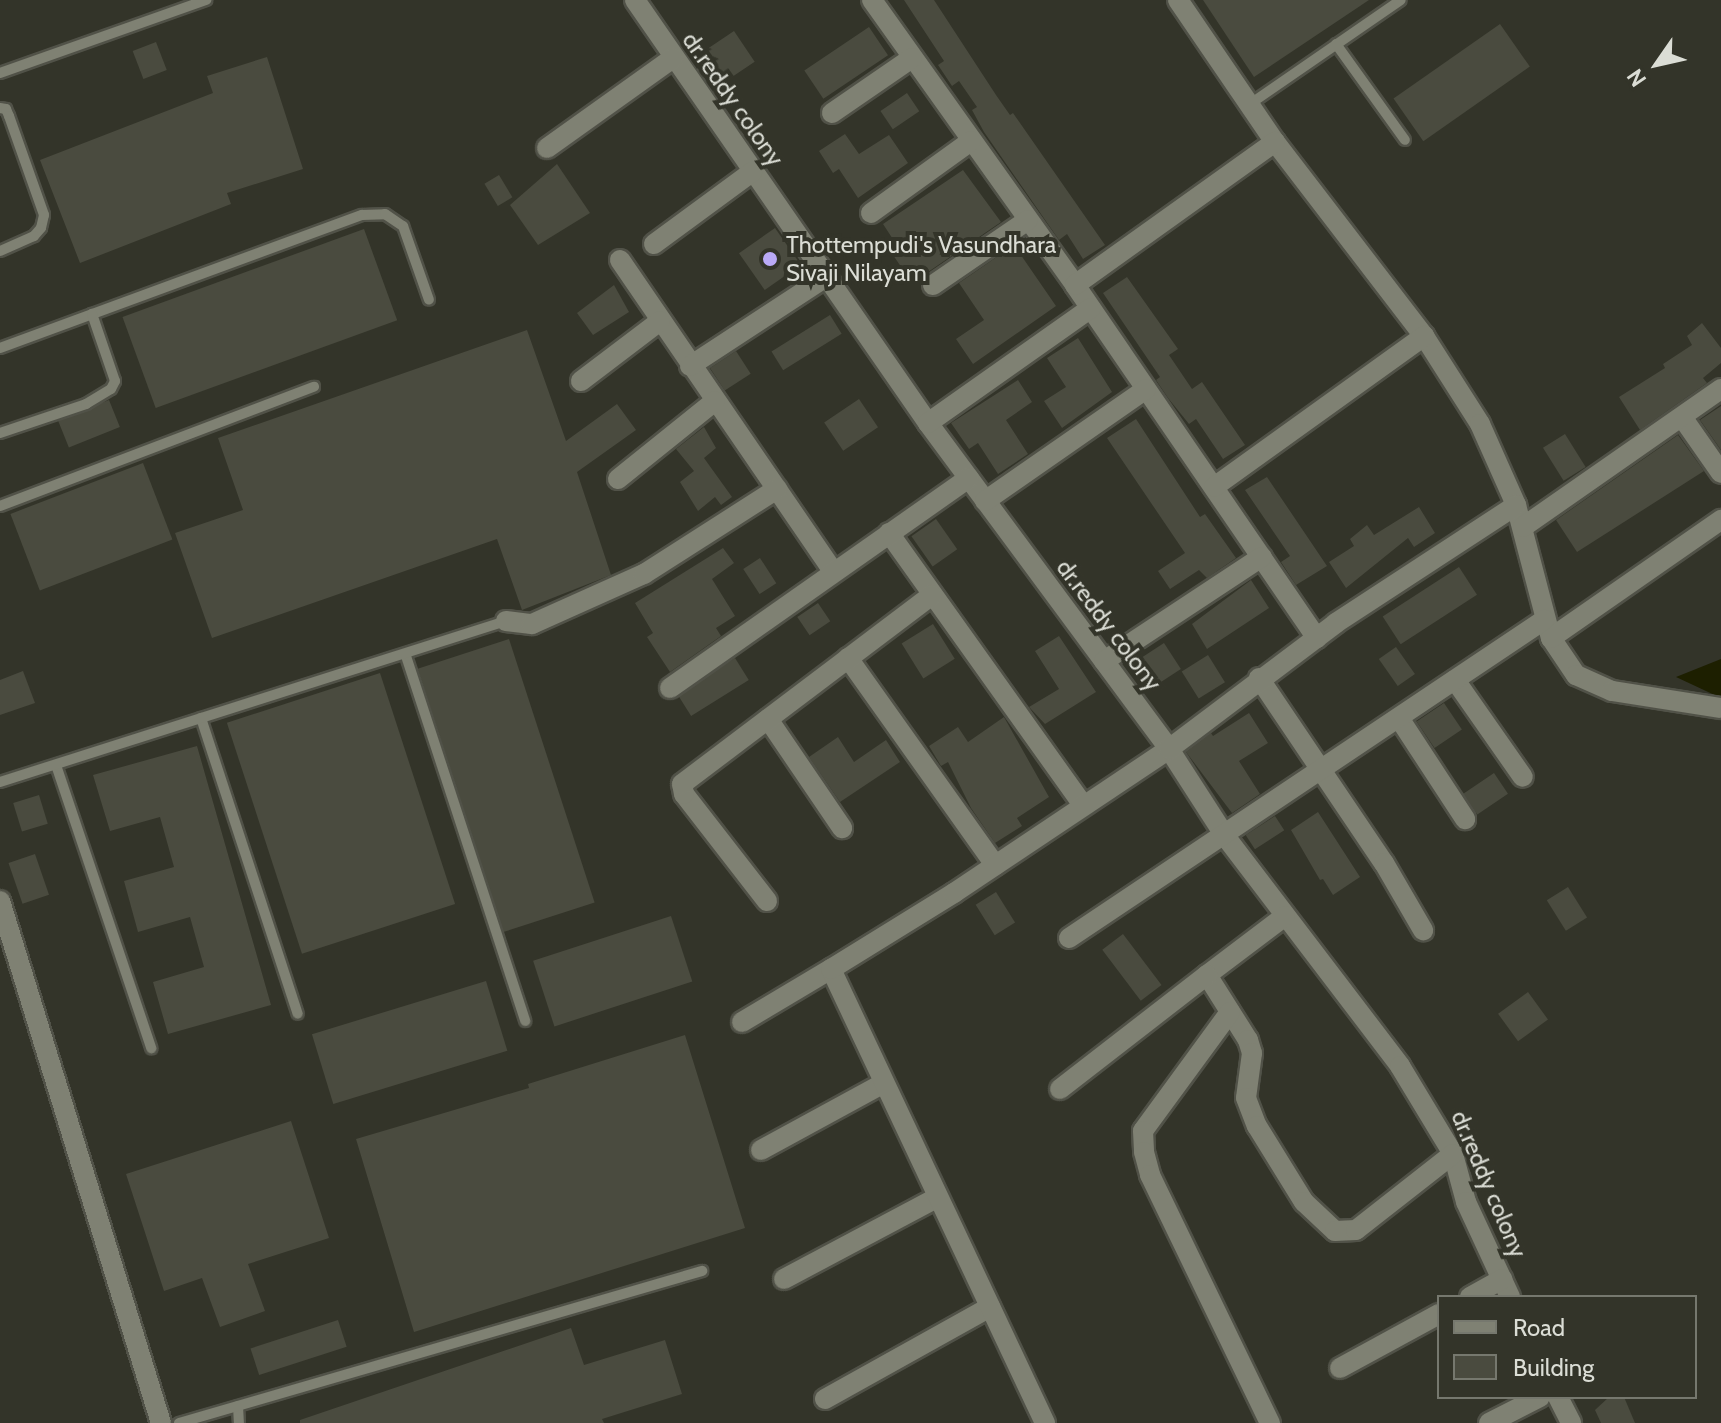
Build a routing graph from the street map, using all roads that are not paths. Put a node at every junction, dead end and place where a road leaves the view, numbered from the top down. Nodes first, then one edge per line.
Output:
1 (206, 0) edge
2 (635, 0) edge
3 (872, 0) edge
4 (1178, 0) edge
5 (1401, 0) edge
6 (1336, 44) junction
7 (673, 58) junction
8 (912, 58) junction
9 (0, 73) edge
10 (1250, 104) junction
11 (0, 108) edge
12 (832, 113) dead end
13 (1405, 140) dead end
14 (971, 141) junction
15 (1275, 142) junction
16 (547, 148) dead end
17 (752, 172) junction
18 (871, 213) dead end
19 (1028, 220) junction
20 (654, 244) dead end
21 (0, 251) edge
22 (620, 260) dead end
23 (826, 277) junction
24 (933, 285) dead end
25 (1075, 285) junction
26 (429, 300) dead end
27 (1091, 308) junction
28 (92, 314) junction
29 (660, 321) junction
30 (1424, 336) junction
31 (0, 348) edge
32 (690, 366) junction
33 (581, 381) dead end
34 (314, 387) dead end
35 (1146, 389) junction
36 (1721, 389) edge
37 (715, 401) junction
38 (1682, 417) junction
39 (928, 423) junction
40 (0, 433) edge
41 (1721, 473) edge
42 (969, 478) junction
43 (618, 479) dead end
44 (1214, 487) junction
45 (777, 489) junction
46 (985, 501) junction
47 (1516, 505) junction
48 (0, 506) edge
49 (1721, 520) edge
50 (1523, 527) junction
51 (889, 533) junction
52 (1262, 557) junction
53 (834, 572) junction
54 (932, 595) junction
55 (506, 621) joint
56 (1547, 629) junction
57 (1317, 638) junction
58 (406, 656) junction
59 (848, 658) junction
60 (1104, 661) junction
61 (1259, 678) junction
62 (1455, 680) junction
63 (670, 688) dead end
64 (1721, 708) edge
65 (201, 718) junction
66 (1399, 718) junction
67 (768, 719) junction
68 (1169, 749) junction
69 (56, 765) junction
70 (1320, 773) junction
71 (1523, 777) dead end
72 (0, 782) edge
73 (1083, 805) junction
74 (1465, 819) dead end
75 (842, 828) dead end
76 (1225, 836) junction
77 (995, 865) junction
78 (0, 901) edge
79 (767, 901) dead end
80 (1285, 916) junction
81 (1423, 930) dead end
82 (1069, 938) dead end
83 (831, 969) junction
84 (1207, 975) junction
85 (1230, 1012) junction
86 (298, 1014) dead end
87 (525, 1021) dead end
88 (742, 1022) dead end
89 (151, 1048) dead end
90 (884, 1083) junction
91 (1060, 1089) dead end
92 (761, 1150) dead end
93 (1453, 1154) junction
94 (938, 1197) junction
95 (702, 1271) dead end
96 (784, 1279) dead end
97 (1506, 1288) edge
98 (1478, 1295) edge
99 (990, 1307) junction
100 (1437, 1315) edge
101 (1340, 1368) dead end
102 (825, 1399) dead end
103 (1536, 1399) edge
104 (1559, 1399) edge
105 (238, 1406) junction
106 (1040, 1421) edge
107 (161, 1423) edge
108 (179, 1423) edge
109 (239, 1423) edge
110 (1270, 1423) edge
111 (1489, 1423) edge
112 (1571, 1423) edge

1 - 9 lane
2 - 7 street, dr.reddy colony
3 - 8 street
4 - 10 street
5 - 6 lane
6 - 10 lane
6 - 13 lane
7 - 16 street
7 - 17 street, dr.reddy colony
8 - 12 street
8 - 14 street
10 - 15 street
11 - 21 lane
14 - 18 street
14 - 19 street
15 - 25 street
15 - 30 street
17 - 20 street
17 - 23 street, dr.reddy colony
19 - 24 street
19 - 25 street
22 - 29 street
23 - 32 street
23 - 39 street, dr.reddy colony
25 - 27 street
26 - 28 lane
27 - 35 street
27 - 39 street
28 - 31 lane
28 - 40 lane
29 - 32 street
29 - 33 street
30 - 44 street
30 - 47 street
32 - 37 street
34 - 48 lane
35 - 44 street
35 - 46 street
36 - 38 street
37 - 43 street
37 - 45 street
38 - 41 street
38 - 50 street
39 - 42 street, dr.reddy colony
42 - 46 street, dr.reddy colony
42 - 51 street
44 - 52 street
45 - 53 street
45 - 55 street
46 - 60 street, dr.reddy colony
47 - 50 street
47 - 57 street
49 - 56 street
50 - 56 street
51 - 53 street
51 - 54 street
52 - 57 street
52 - 60 street
53 - 63 street
54 - 59 street
54 - 73 street
55 - 58 lane
56 - 62 street
56 - 64 street
57 - 61 street
58 - 65 lane
58 - 87 lane
59 - 67 street
59 - 77 street
60 - 68 street, dr.reddy colony
61 - 68 street
61 - 70 street
62 - 66 street
62 - 71 street
65 - 69 lane
65 - 86 lane
66 - 70 street
66 - 74 street
67 - 75 street
67 - 79 street
68 - 73 street
68 - 76 street, dr.reddy colony
69 - 72 lane
69 - 89 lane
70 - 76 street
70 - 81 street
73 - 77 street
76 - 80 street, dr.reddy colony
76 - 82 street
77 - 83 street
78 - 107 street
80 - 84 street
80 - 93 street, dr.reddy colony
83 - 88 street
83 - 90 street
84 - 85 street
84 - 91 street
85 - 93 street
85 - 110 street
90 - 92 street
90 - 94 street
93 - 97 street, dr.reddy colony
94 - 96 street
94 - 99 street
95 - 105 lane
97 - 98 street
99 - 102 street
99 - 106 street
100 - 101 street
103 - 111 street
104 - 112 street
105 - 108 lane
105 - 109 lane

